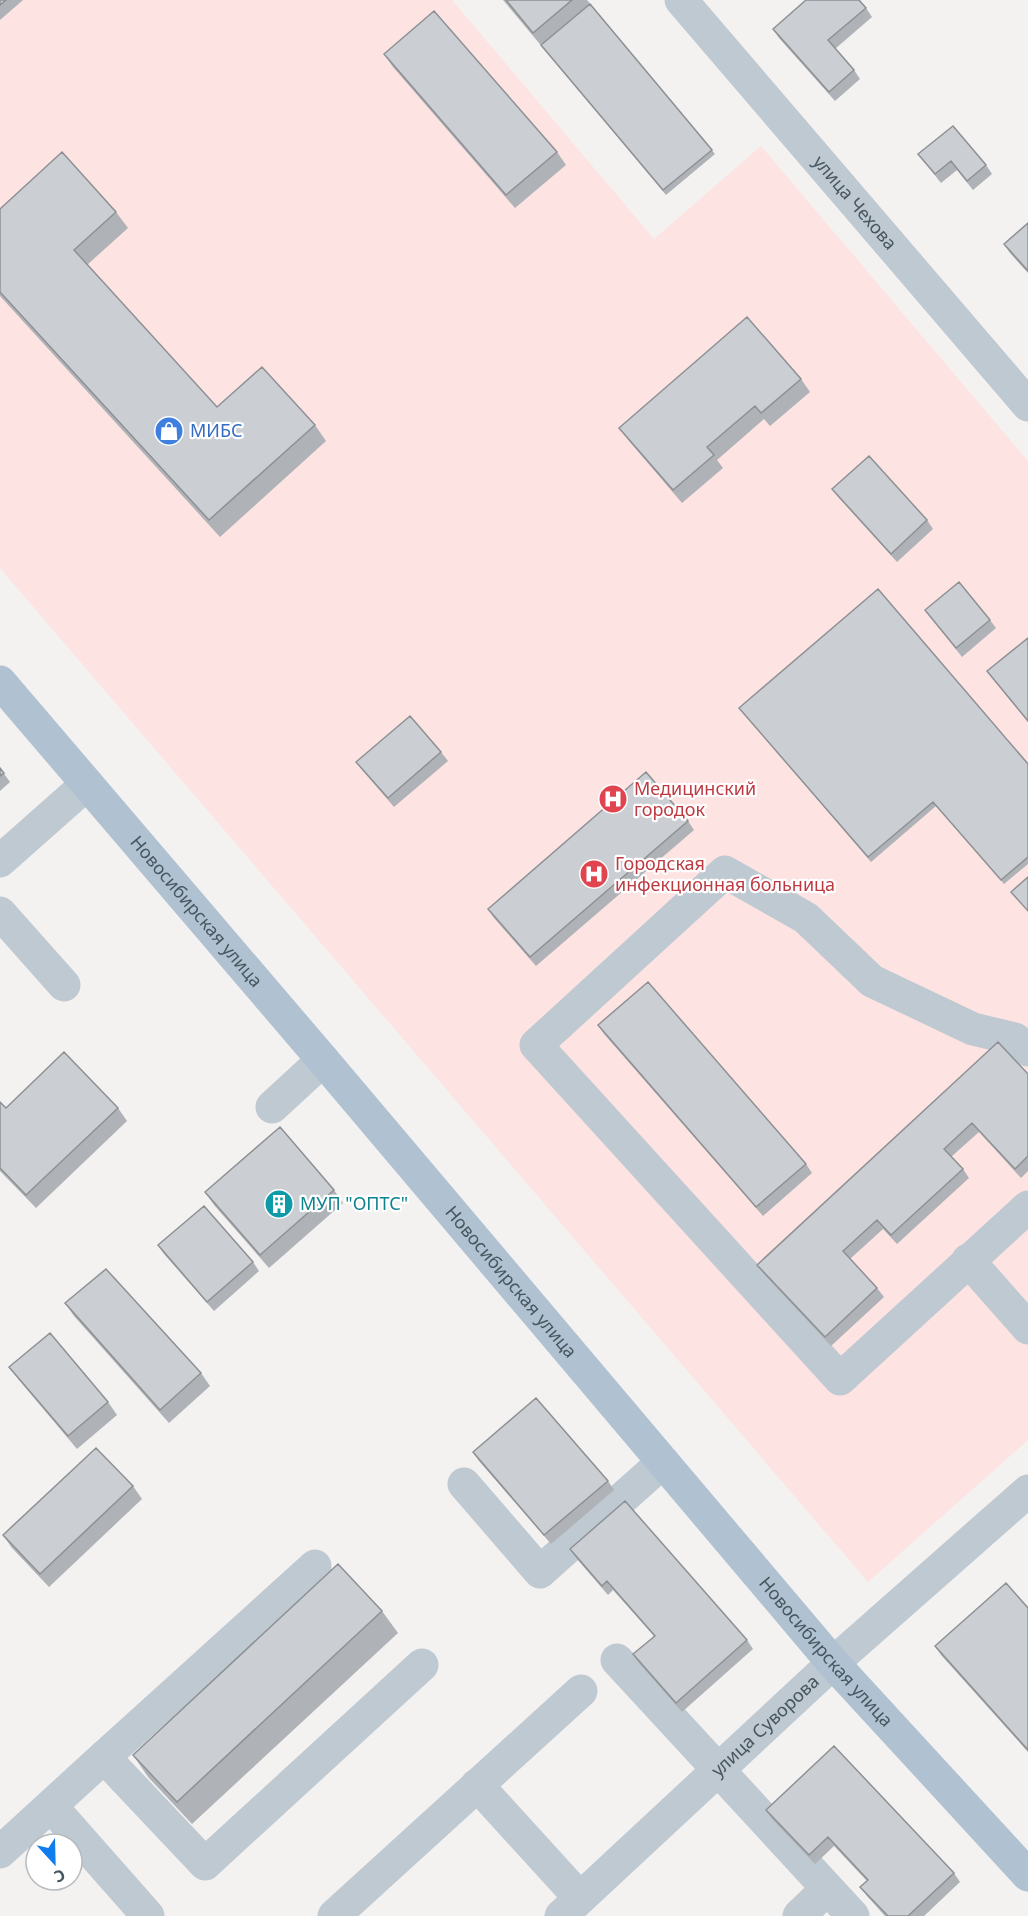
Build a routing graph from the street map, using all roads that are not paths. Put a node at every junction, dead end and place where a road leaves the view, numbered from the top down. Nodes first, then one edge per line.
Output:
1 (691, 4) edge
2 (1028, 405) edge
3 (0, 682) edge
4 (87, 784) junction
5 (0, 861) edge
6 (0, 913) edge
7 (64, 985) dead end
8 (1028, 1050) edge
9 (323, 1060) junction
10 (272, 1107) dead end
11 (1028, 1207) edge
12 (968, 1260) junction
13 (1028, 1328) edge
14 (663, 1462) junction
15 (464, 1484) dead end
16 (1028, 1491) edge
17 (315, 1566) dead end
18 (617, 1660) dead end
19 (833, 1663) junction
20 (422, 1665) dead end
21 (581, 1691) dead end
22 (104, 1758) junction
23 (717, 1771) junction
24 (477, 1785) junction
25 (51, 1806) junction
26 (0, 1852) edge
27 (1028, 1875) edge
28 (827, 1889) junction
29 (570, 1907) edge
30 (337, 1915) edge
31 (148, 1916) edge
32 (799, 1916) edge
33 (853, 1916) edge

1 - 2 street, улица Чехова
3 - 4 main road, Новосибирская улица
4 - 5 street
4 - 9 main road, Новосибирская улица
6 - 7 street
8 - 12 street
9 - 10 street
9 - 14 main road, Новосибирская улица
11 - 12 street
12 - 13 street
14 - 15 street
14 - 19 main road, Новосибирская улица
16 - 19 street, улица Суворова
17 - 22 street
18 - 23 street
19 - 23 street, улица Суворова
19 - 27 main road, Новосибирская улица
20 - 22 street
21 - 24 street
22 - 25 street
23 - 28 street
23 - 29 street, улица Суворова
24 - 29 street
24 - 30 street
25 - 26 street
25 - 31 street
28 - 32 street
28 - 33 street

